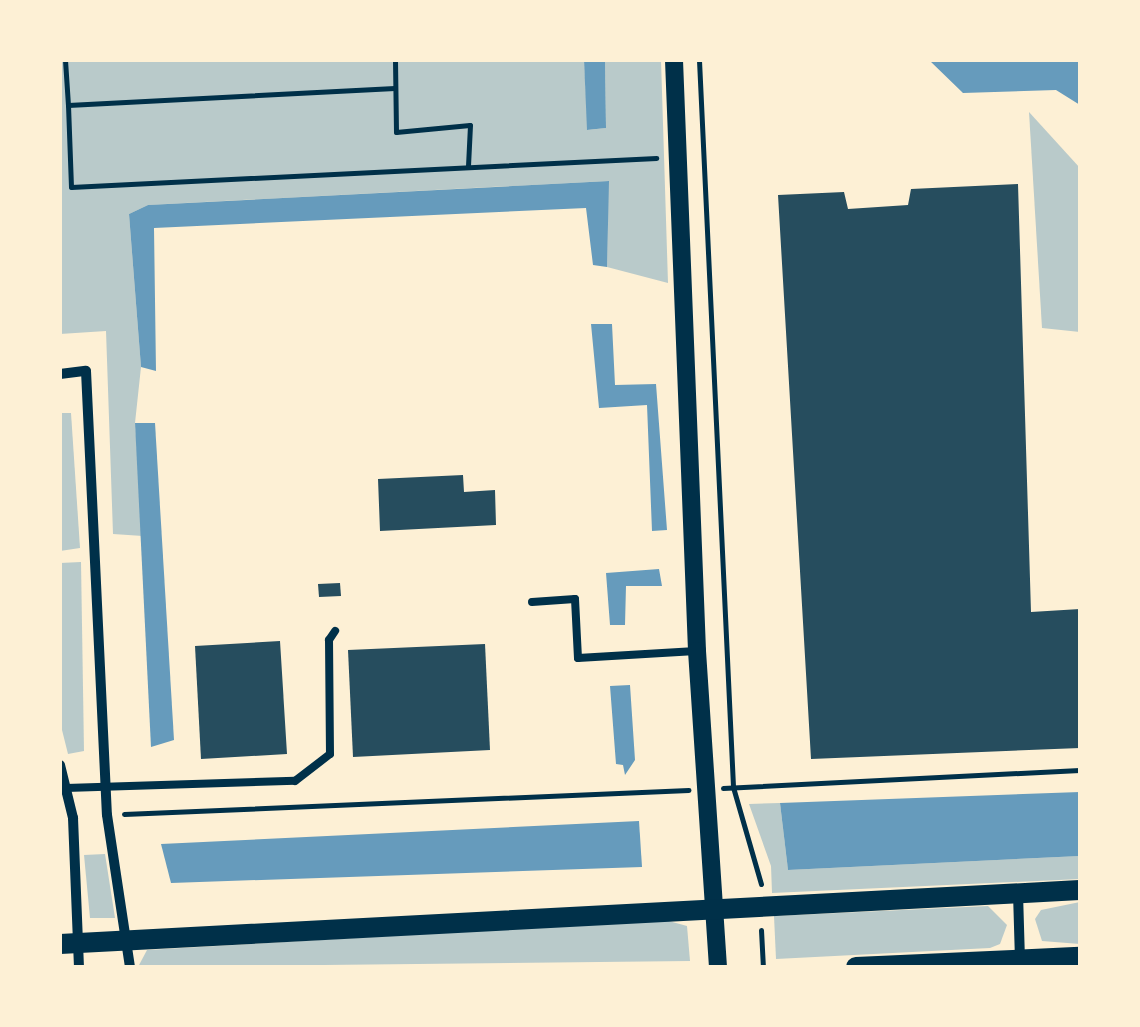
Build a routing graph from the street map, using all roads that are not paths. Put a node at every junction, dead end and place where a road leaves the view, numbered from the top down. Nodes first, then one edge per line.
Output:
1 (674, 60) edge
2 (60, 374) edge
3 (532, 602) dead end
4 (335, 631) dead end
5 (697, 651) junction
6 (60, 765) edge
7 (66, 788) junction
8 (106, 788) junction
9 (1080, 890) edge
10 (1018, 893) junction
11 (712, 908) junction
12 (130, 940) junction
13 (69, 943) edge
14 (1080, 956) edge
15 (1020, 963) edge
16 (79, 967) edge
17 (130, 967) edge
18 (718, 967) edge
19 (856, 967) edge

1 - 5 street
2 - 8 street
3 - 5 lane
4 - 8 lane
5 - 11 street
6 - 7 street
7 - 8 lane
7 - 13 street
8 - 12 street
9 - 10 main road
10 - 11 main road
10 - 15 street
11 - 12 main road
11 - 18 street
12 - 13 main road
12 - 17 street
13 - 16 street
14 - 15 main road
15 - 19 main road

